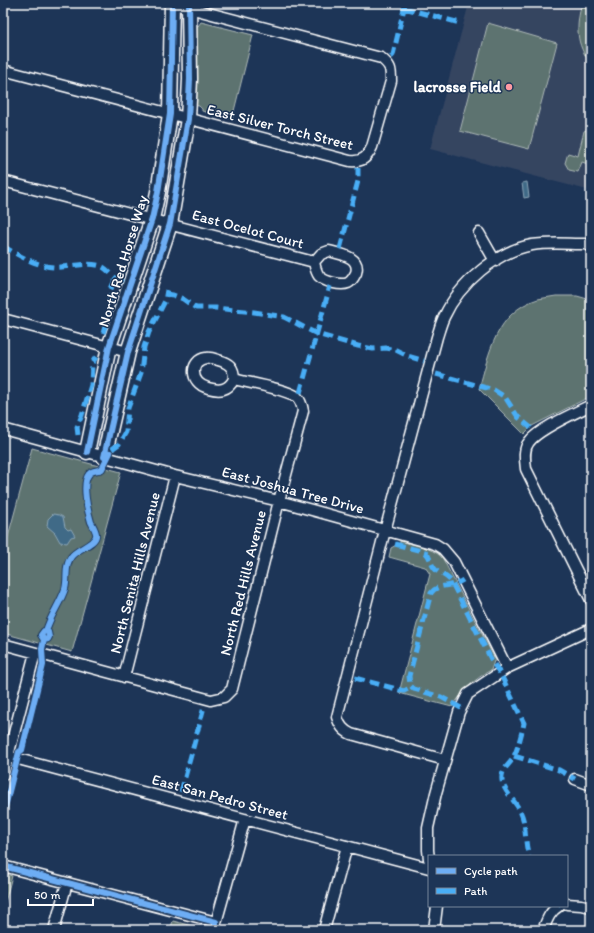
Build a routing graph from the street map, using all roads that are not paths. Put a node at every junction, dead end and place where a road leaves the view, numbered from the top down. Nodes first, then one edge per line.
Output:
1 (171, 3) edge
2 (189, 5) edge
3 (3, 70) edge
4 (170, 114) junction
5 (188, 119) junction
6 (3, 180) edge
7 (152, 219) junction
8 (170, 224) junction
9 (479, 233) dead end
10 (591, 246) edge
11 (495, 261) junction
12 (314, 262) dead end
13 (3, 319) edge
14 (109, 347) junction
15 (128, 352) junction
16 (234, 379) dead end
17 (591, 405) edge
18 (3, 430) edge
19 (87, 452) junction
20 (104, 457) junction
21 (175, 476) junction
22 (279, 501) junction
23 (386, 530) junction
24 (591, 600) edge
25 (591, 629) edge
26 (3, 644) edge
27 (35, 653) junction
28 (507, 668) junction
29 (124, 677) junction
30 (6, 756) edge
31 (445, 760) junction
32 (3, 775) edge
33 (575, 779) dead end
34 (591, 785) edge
35 (244, 819) junction
36 (347, 846) junction
37 (429, 855) edge
38 (3, 866) edge
39 (428, 868) edge
40 (67, 883) junction
41 (568, 906) edge
42 (437, 907) edge
43 (559, 907) edge
44 (591, 907) edge
45 (215, 926) edge
46 (54, 930) edge
47 (324, 930) edge
48 (434, 930) edge
49 (543, 930) edge

1 - 2 street
1 - 4 street, North Red Horse Way
2 - 5 street
2 - 5 street, East Silver Torch Street
3 - 4 street, East Silver Torch Street
4 - 5 street, East Silver Torch Street
4 - 7 street, North Red Horse Way
5 - 8 street
6 - 7 street, East Ocelot Court
7 - 8 street, East Ocelot Court
7 - 14 street, North Red Horse Way
8 - 12 street, East Ocelot Court
8 - 15 street
9 - 11 street
10 - 11 street
11 - 23 street
13 - 14 street
14 - 15 street
14 - 19 street, North Red Horse Way
15 - 20 street
16 - 22 street, North Red Hills Avenue
17 - 24 street
18 - 19 street, East Joshua Tree Drive
19 - 20 street, East Joshua Tree Drive
20 - 21 street, East Joshua Tree Drive
21 - 22 street, East Joshua Tree Drive
21 - 29 street, North Senita Hills Avenue
22 - 23 street, East Joshua Tree Drive
22 - 29 street, North Red Hills Avenue
23 - 28 street, East Joshua Tree Drive
23 - 31 street
25 - 28 street
26 - 27 street
27 - 29 street
27 - 30 street
28 - 31 street
30 - 32 street
30 - 35 street, East San Pedro Street
31 - 37 street
33 - 34 street
35 - 36 street, East San Pedro Street
35 - 45 street
36 - 39 street, East San Pedro Street
36 - 47 street
38 - 40 street
40 - 45 street
40 - 46 street
41 - 44 street
42 - 48 street
43 - 49 street

